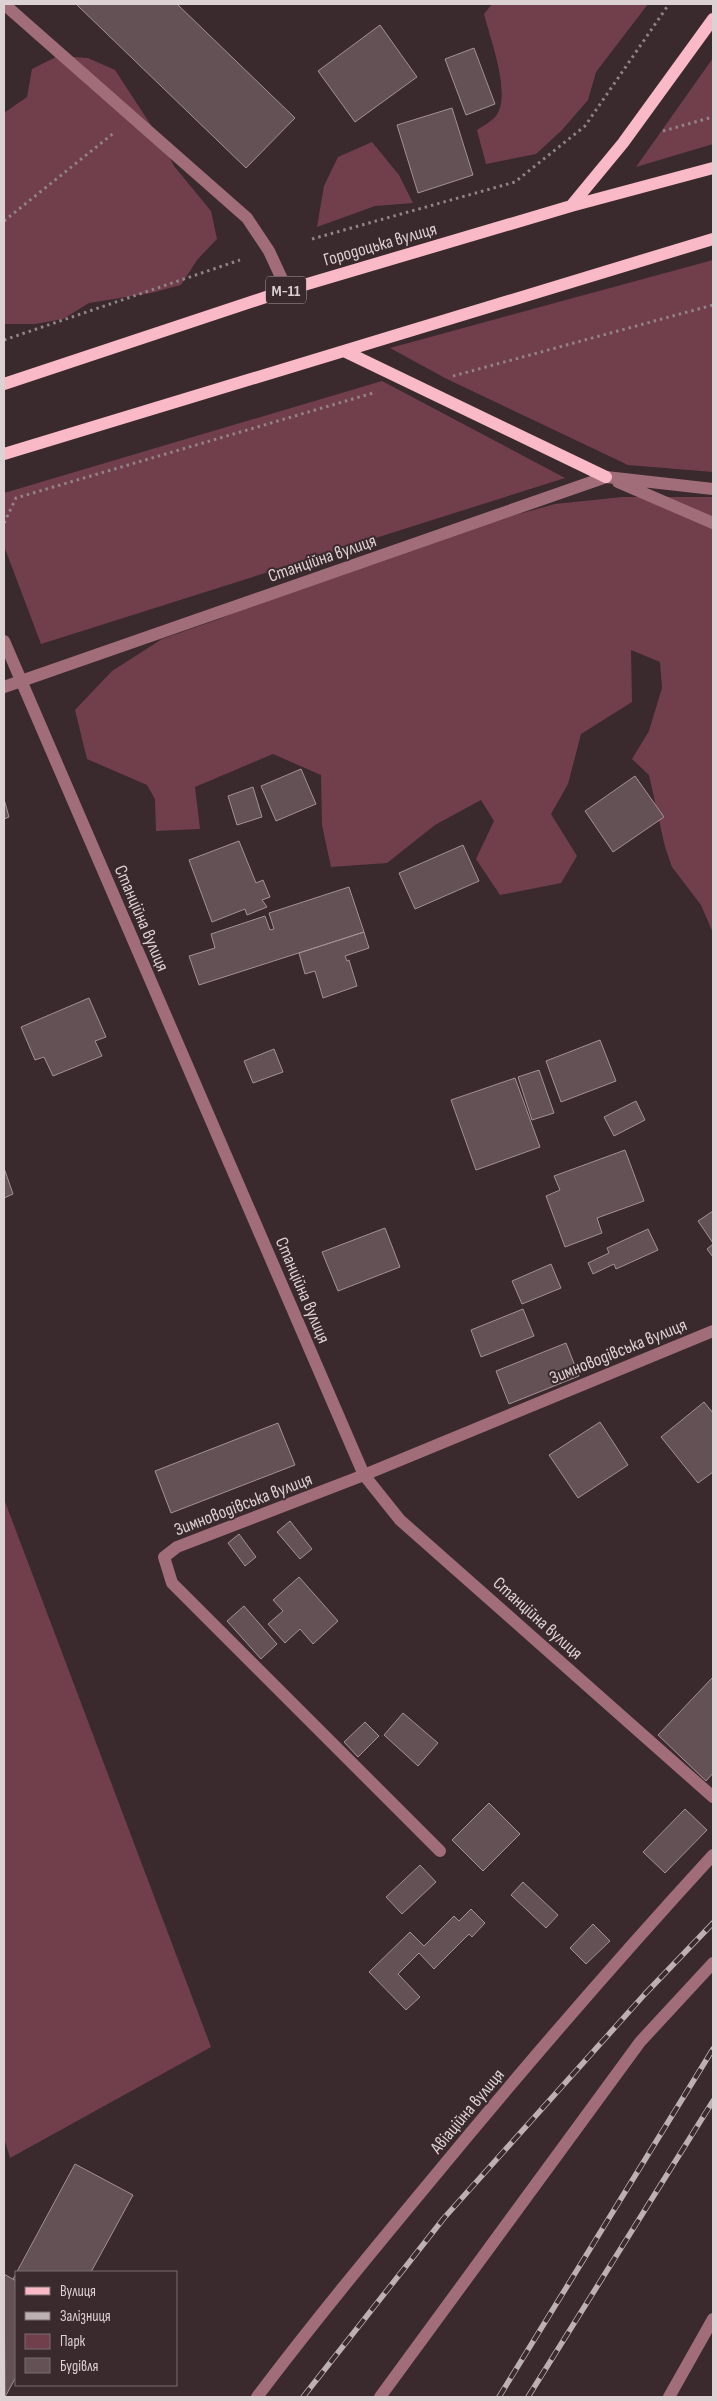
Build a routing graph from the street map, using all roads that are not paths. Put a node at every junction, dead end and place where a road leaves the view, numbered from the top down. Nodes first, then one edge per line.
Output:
1 (4, 4) edge
2 (713, 19) edge
3 (713, 168) edge
4 (571, 206) junction
5 (713, 240) edge
6 (287, 290) junction
7 (344, 351) junction
8 (4, 384) edge
9 (4, 454) edge
10 (606, 477) junction
11 (713, 489) edge
12 (713, 523) edge
13 (4, 640) edge
14 (20, 682) junction
15 (4, 687) edge
16 (713, 1331) edge
17 (364, 1475) junction
18 (713, 1797) edge
19 (440, 1851) dead end
20 (713, 1855) edge
21 (713, 1962) edge
22 (713, 2319) edge
23 (257, 2397) edge
24 (380, 2397) edge
25 (669, 2397) edge

1 - 6 street
2 - 4 main road
3 - 4 main road, Городоцька вулиця / М-11
4 - 6 main road, Городоцька вулиця / М-11
5 - 7 main road
6 - 8 main road, Городоцька вулиця / М-11
7 - 9 main road
7 - 10 main road
10 - 11 street
10 - 12 street
10 - 14 street, Станційна вулиця
13 - 14 street, Станційна вулиця
14 - 15 street, Станційна вулиця
14 - 17 street, Станційна вулиця
16 - 17 street, Зимноводівська вулиця
17 - 18 street, Станційна вулиця
17 - 19 street, Зимноводівська вулиця
20 - 23 street, Авіаційна вулиця
21 - 24 street
22 - 25 street

